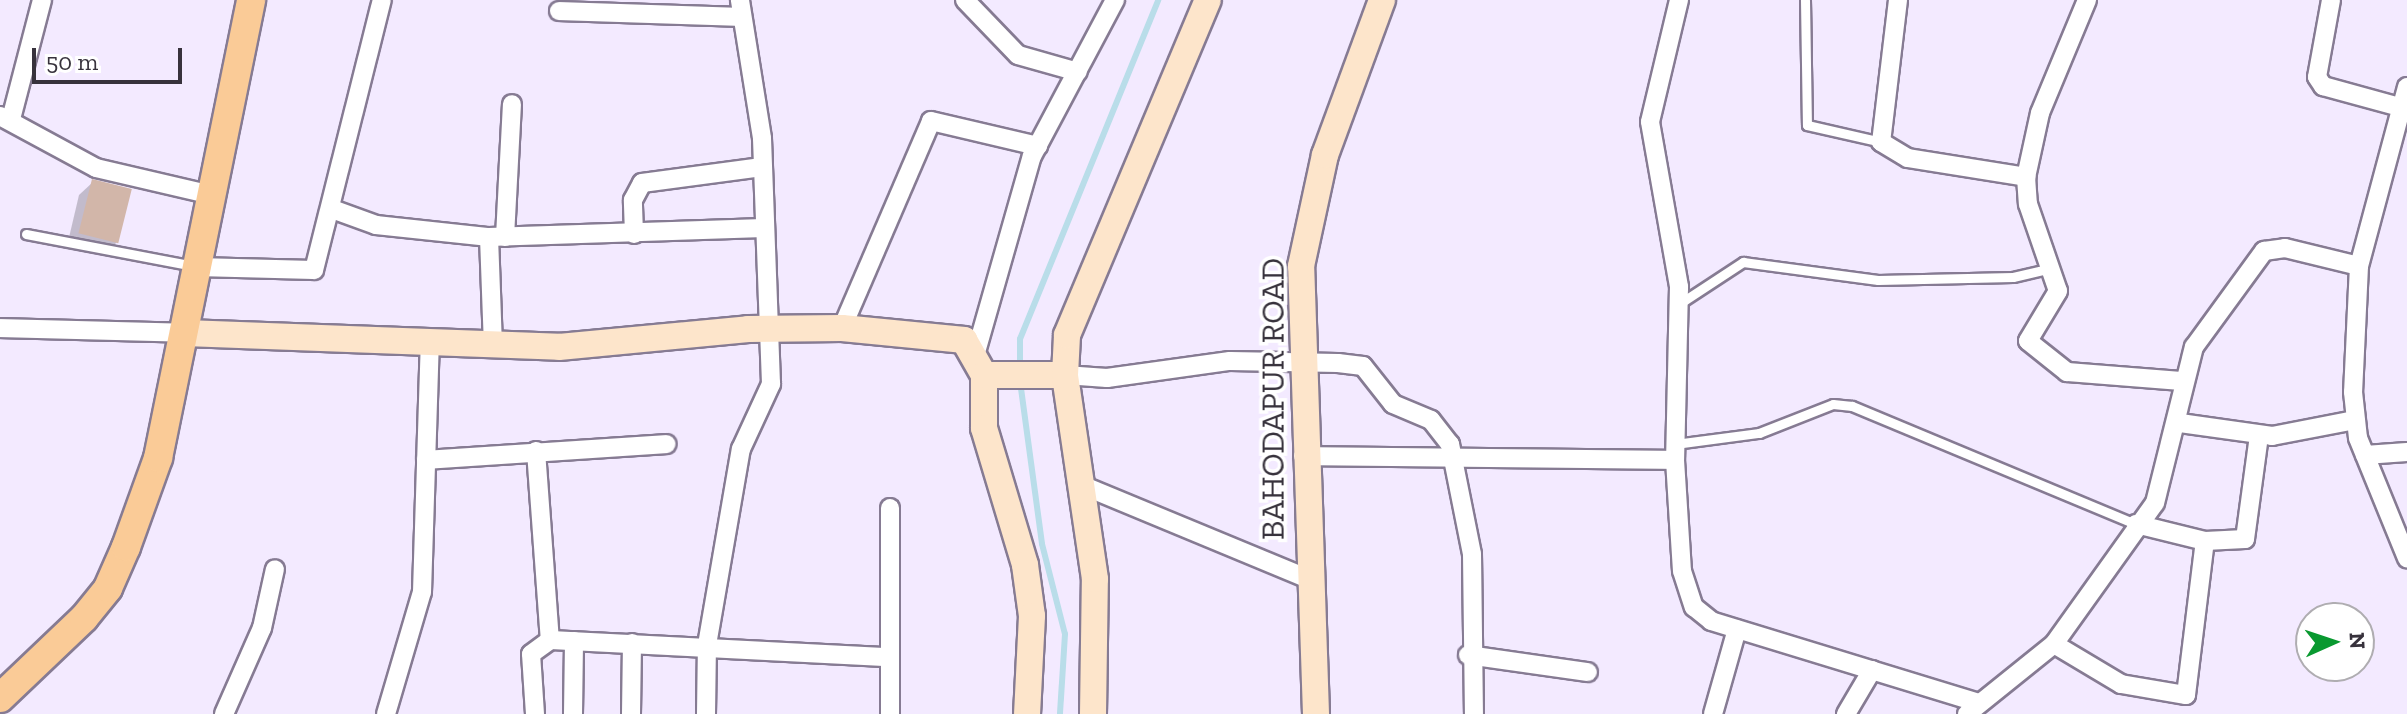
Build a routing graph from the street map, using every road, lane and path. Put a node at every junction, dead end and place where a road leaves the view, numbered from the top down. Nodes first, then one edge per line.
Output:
1 (42, 0) edge
2 (251, 0) edge
3 (382, 0) edge
4 (965, 0) edge
5 (1115, 0) edge
6 (1208, 0) edge
7 (1382, 0) edge
8 (1679, 0) edge
9 (1805, 0) edge
10 (1898, 0) edge
11 (2087, 0) edge
12 (2331, 0) edge
13 (741, 9) edge
14 (559, 11) dead end
15 (1078, 72) junction
16 (2405, 96) edge
17 (512, 104) dead end
18 (5, 117) edge
19 (1881, 142) junction
20 (1038, 146) junction
21 (762, 167) junction
22 (2026, 177) junction
23 (212, 195) junction
24 (332, 209) junction
25 (764, 228) junction
26 (26, 234) dead end
27 (634, 234) junction
28 (497, 237) junction
29 (2359, 266) junction
30 (197, 267) junction
31 (2051, 268) junction
32 (1679, 304) junction
33 (0, 328) edge
34 (770, 328) junction
35 (842, 328) junction
36 (185, 333) junction
37 (430, 341) junction
38 (493, 346) junction
39 (1302, 359) junction
40 (986, 367) junction
41 (1055, 375) junction
42 (2182, 381) junction
43 (2355, 420) junction
44 (2180, 423) junction
45 (2259, 436) junction
46 (666, 444) dead end
47 (536, 451) junction
48 (1675, 452) junction
49 (2407, 452) edge
50 (2365, 455) junction
51 (1303, 456) junction
52 (426, 460) junction
53 (1448, 460) junction
54 (1084, 486) junction
55 (890, 508) dead end
56 (2136, 524) junction
57 (2205, 541) junction
58 (2407, 558) edge
59 (275, 569) dead end
60 (1309, 579) junction
61 (1737, 629) junction
62 (550, 640) junction
63 (574, 641) junction
64 (632, 643) junction
65 (2054, 644) junction
66 (707, 645) junction
67 (1468, 655) junction
68 (890, 657) junction
69 (1872, 670) junction
70 (1588, 672) dead end
71 (0, 698) edge
72 (1972, 708) edge
73 (224, 714) edge
74 (386, 714) edge
75 (535, 714) edge
76 (573, 714) edge
77 (631, 714) edge
78 (706, 714) edge
79 (890, 714) edge
80 (1027, 714) edge
81 (1093, 714) edge
82 (1316, 714) edge
83 (1474, 714) edge
84 (1713, 714) edge
85 (1846, 714) edge

1 - 18 street
2 - 23 main road
3 - 24 street
4 - 15 street
5 - 15 street
6 - 41 street
7 - 39 street, BAHODAPUR ROAD
8 - 32 street
9 - 19 lane
10 - 19 street
11 - 22 street
12 - 16 street
13 - 14 street
13 - 21 street
15 - 20 street
16 - 29 street
17 - 28 street
18 - 23 street
19 - 22 street
20 - 35 street
20 - 40 street
21 - 25 street
21 - 27 street
22 - 31 street
23 - 30 main road
24 - 28 street
24 - 30 street
25 - 27 street
25 - 34 street
26 - 30 lane
27 - 28 street
28 - 38 street
29 - 42 street
29 - 43 street
30 - 36 main road
31 - 32 lane
31 - 42 street
32 - 48 street
33 - 36 street
34 - 35 street
34 - 38 street
34 - 66 street
35 - 40 street
36 - 37 street
36 - 71 main road
37 - 38 street
37 - 52 street
39 - 41 street
39 - 51 street, BAHODAPUR ROAD
39 - 53 street
40 - 41 street
40 - 80 street
41 - 54 street
42 - 44 street
43 - 45 street
43 - 50 street
44 - 45 street
44 - 56 street
45 - 57 street
46 - 47 street
47 - 52 street
47 - 62 street
48 - 53 street
48 - 56 lane
48 - 61 street
49 - 50 street
50 - 58 street
51 - 53 street
51 - 60 street, BAHODAPUR ROAD
52 - 74 street
53 - 67 street
54 - 60 street
54 - 81 street
55 - 68 street
56 - 57 street
56 - 65 street
57 - 65 street
59 - 73 street
60 - 82 street, BAHODAPUR ROAD
61 - 69 street
61 - 84 street
62 - 63 street
62 - 75 street
63 - 64 street
63 - 76 street
64 - 66 street
64 - 77 street
65 - 72 street
66 - 68 street
66 - 78 street
67 - 70 street
67 - 83 street
68 - 79 street
69 - 72 street
69 - 85 street

